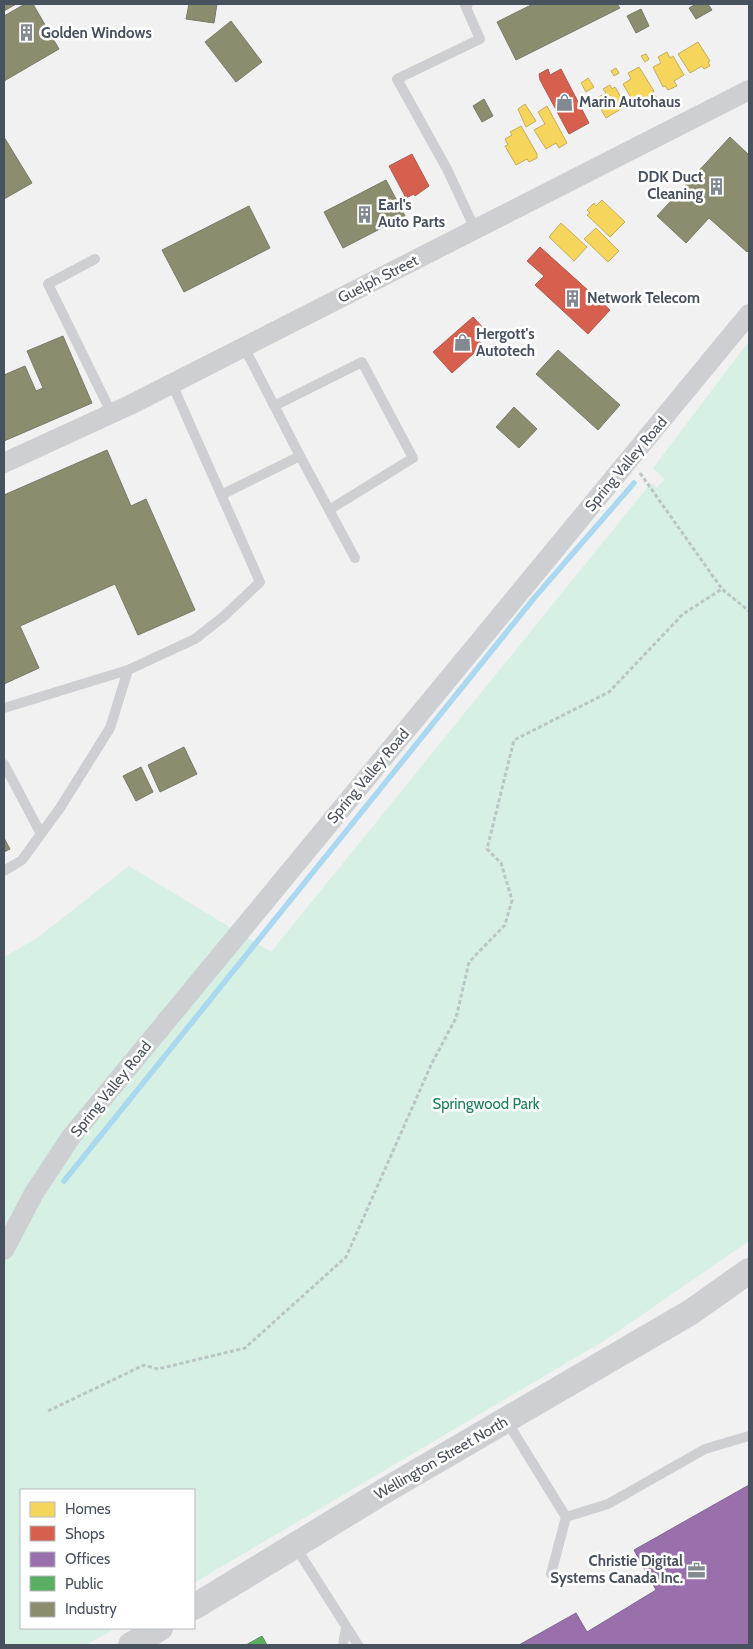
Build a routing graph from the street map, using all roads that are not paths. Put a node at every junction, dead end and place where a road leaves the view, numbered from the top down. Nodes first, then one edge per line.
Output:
1 (468, 4) edge
2 (749, 90) edge
3 (475, 229) junction
4 (95, 259) dead end
5 (749, 314) edge
6 (244, 347) junction
7 (172, 384) junction
8 (274, 406) junction
9 (112, 414) junction
10 (300, 456) junction
11 (4, 463) edge
12 (221, 494) junction
13 (329, 510) junction
14 (355, 558) dead end
15 (128, 670) junction
16 (4, 708) edge
17 (4, 764) edge
18 (41, 834) junction
19 (4, 871) edge
20 (4, 1250) edge
21 (749, 1271) edge
22 (749, 1286) edge
23 (691, 1312) junction
24 (506, 1420) junction
25 (749, 1436) edge
26 (566, 1517) junction
27 (295, 1546) junction
28 (551, 1574) dead end
29 (195, 1606) edge
30 (346, 1627) junction
31 (158, 1629) edge
32 (131, 1645) edge
33 (342, 1645) edge
34 (358, 1645) edge

1 - 3 lane
2 - 3 street, Guelph Street
3 - 6 street, Guelph Street
4 - 9 lane
5 - 20 street, Spring Valley Road
6 - 7 street, Guelph Street
6 - 8 lane
7 - 9 street, Guelph Street
7 - 12 lane
8 - 10 lane
8 - 13 lane
9 - 11 street, Guelph Street
10 - 12 lane
10 - 13 lane
12 - 15 lane
13 - 14 lane
15 - 16 lane
15 - 18 lane
17 - 18 lane
18 - 19 lane
21 - 23 street, Wellington Street North
22 - 23 street, Wellington Street North
23 - 24 street, Wellington Street North
24 - 26 lane
24 - 27 street, Wellington Street North
25 - 26 lane
26 - 28 lane
27 - 29 street, Wellington Street North
27 - 30 lane
30 - 33 lane
30 - 34 lane
31 - 32 street

